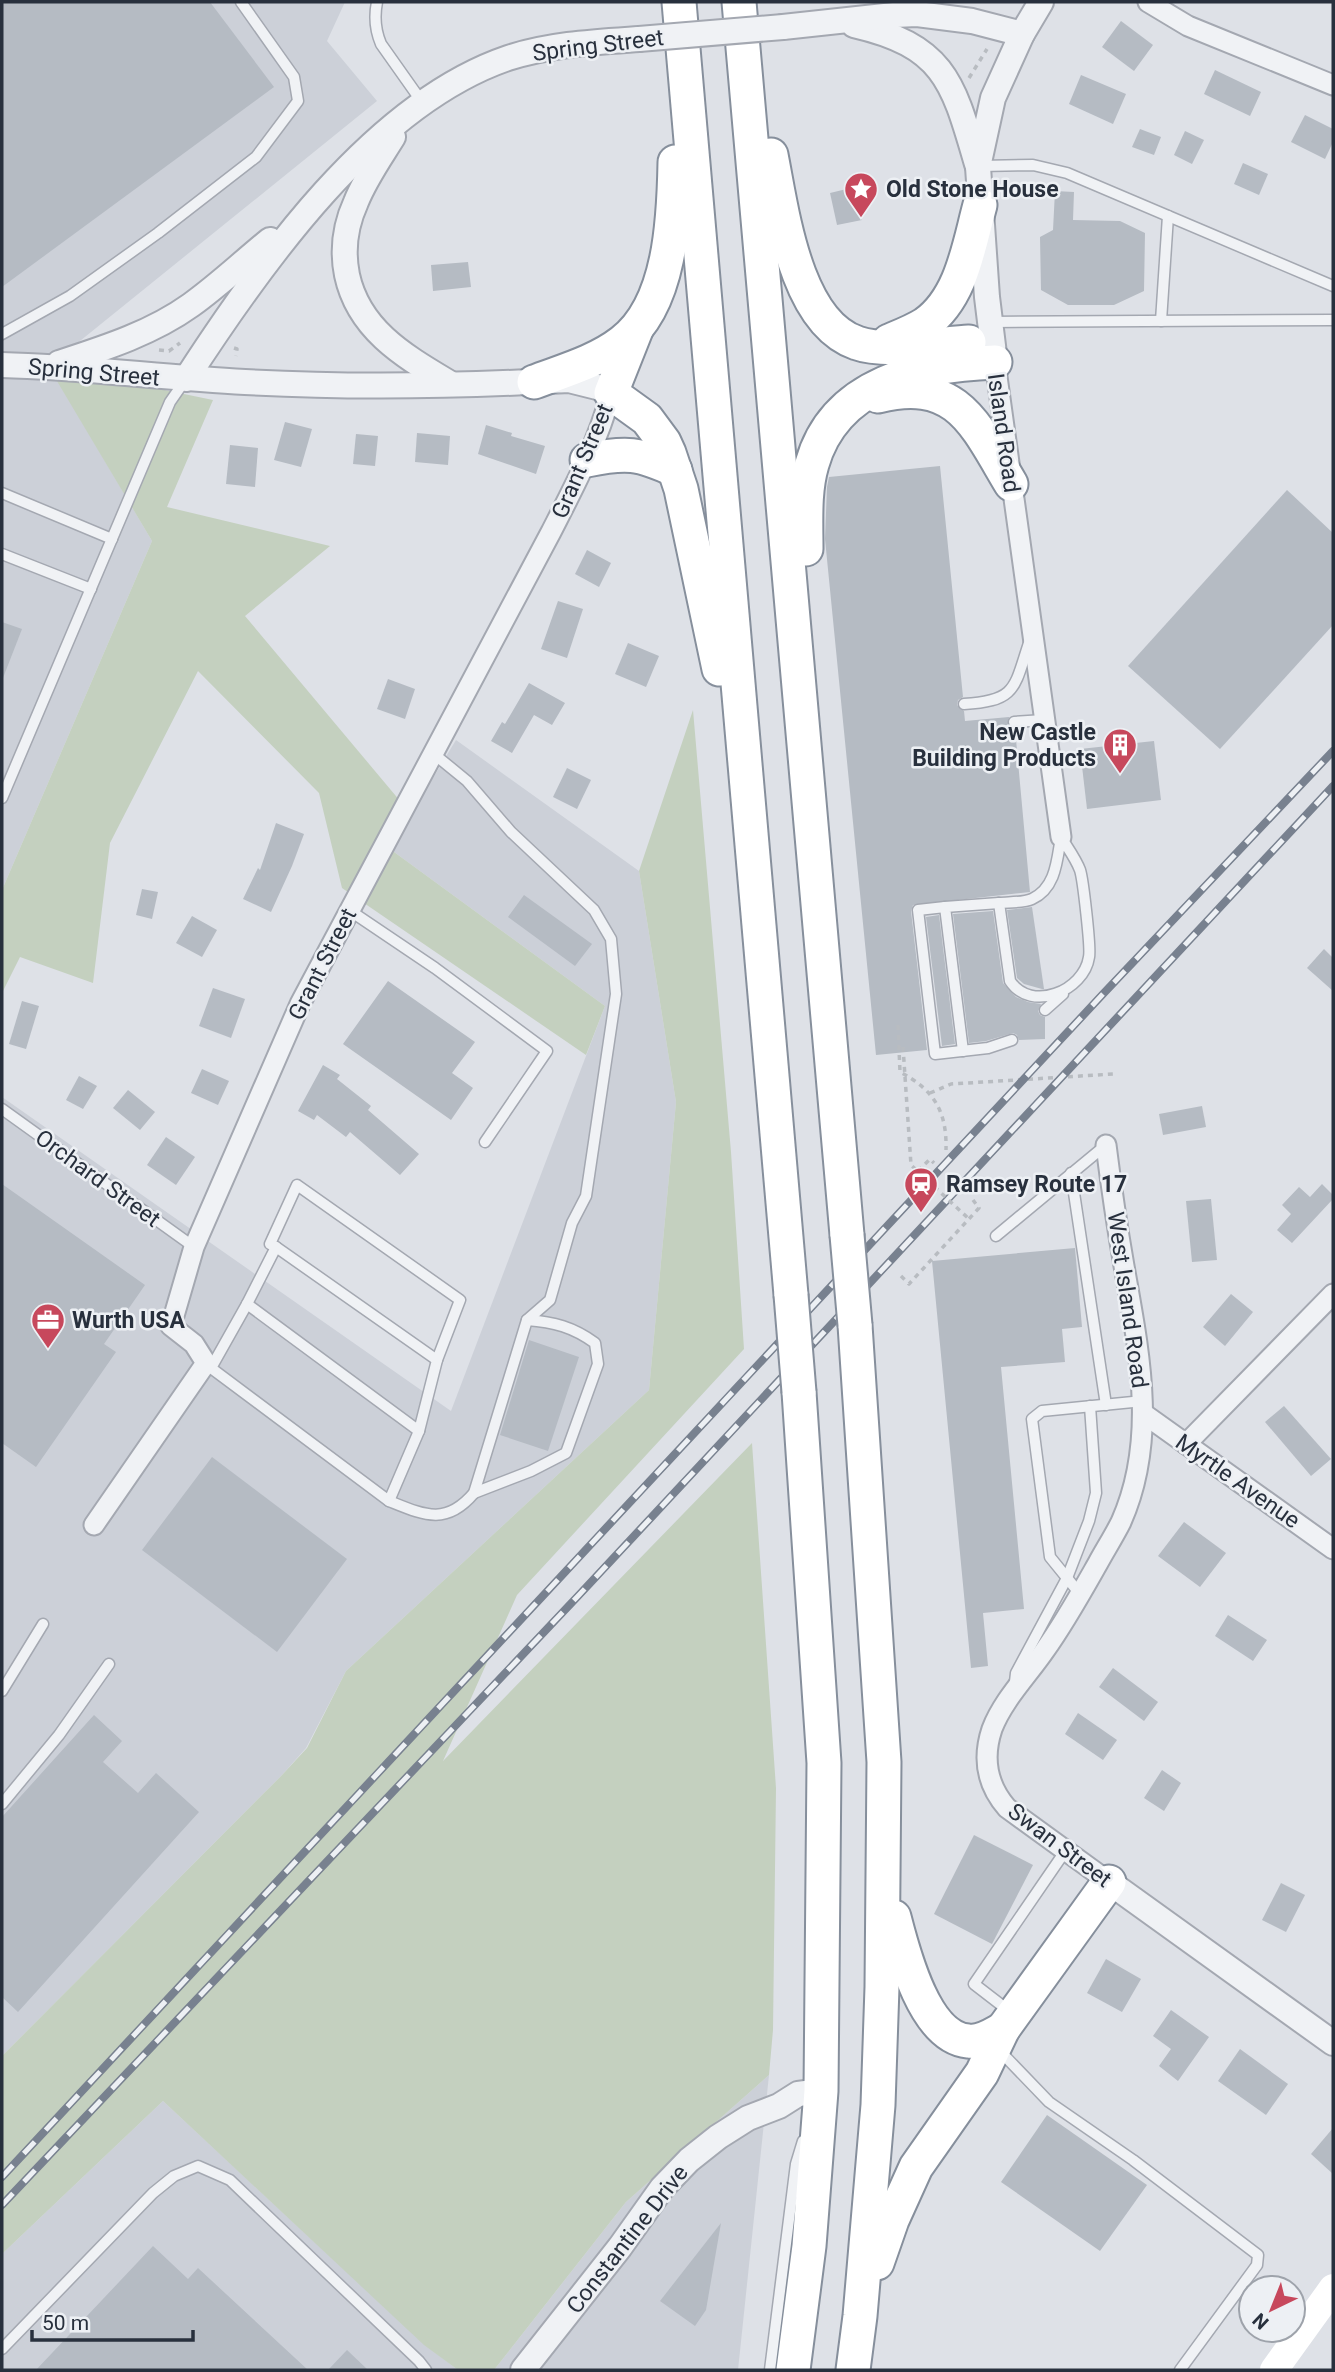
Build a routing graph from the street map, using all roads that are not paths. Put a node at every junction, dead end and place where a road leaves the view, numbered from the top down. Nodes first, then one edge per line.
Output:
1 (241, 2) edge
2 (377, 2) edge
3 (678, 2) edge
4 (740, 2) edge
5 (929, 2) edge
6 (1041, 2) edge
7 (1147, 2) edge
8 (894, 15) junction
9 (840, 22) junction
10 (1022, 34) junction
11 (1333, 85) edge
12 (415, 108) junction
13 (978, 166) junction
14 (325, 194) junction
15 (980, 205) junction
16 (1168, 216) junction
17 (1333, 286) edge
18 (1333, 320) edge
19 (1161, 321) junction
20 (636, 330) junction
21 (2, 334) edge
22 (992, 341) junction
23 (878, 346) junction
24 (2, 365) edge
25 (48, 366) junction
26 (186, 379) junction
27 (534, 382) junction
28 (452, 384) junction
29 (611, 393) junction
30 (855, 402) junction
31 (587, 460) junction
32 (675, 470) junction
33 (1010, 484) junction
34 (2, 493) edge
35 (113, 539) junction
36 (2, 554) edge
37 (91, 589) junction
38 (1032, 633) junction
39 (964, 704) dead end
40 (1044, 720) junction
41 (1014, 722) dead end
42 (804, 751) junction
43 (434, 754) junction
44 (2, 798) edge
45 (752, 836) junction
46 (1061, 837) junction
47 (999, 903) junction
48 (945, 907) junction
49 (349, 910) junction
50 (1072, 986) junction
51 (1045, 1010) dead end
52 (1012, 1040) dead end
53 (963, 1051) junction
54 (2, 1110) edge
55 (485, 1142) dead end
56 (1106, 1145) joint
57 (1071, 1173) junction
58 (996, 1236) dead end
59 (194, 1247) junction
60 (276, 1247) junction
61 (1333, 1294) edge
62 (247, 1304) junction
63 (527, 1320) junction
64 (437, 1360) junction
65 (209, 1366) junction
66 (1105, 1405) junction
67 (1090, 1406) junction
68 (1143, 1408) junction
69 (419, 1431) junction
70 (1186, 1444) junction
71 (474, 1493) junction
72 (389, 1501) junction
73 (94, 1525) dead end
74 (1333, 1549) edge
75 (1067, 1578) junction
76 (1080, 1594) junction
77 (43, 1624) dead end
78 (109, 1664) dead end
79 (2, 1691) edge
80 (1013, 1695) junction
81 (2, 1804) edge
82 (1066, 1850) junction
83 (883, 1873) junction
84 (1109, 1882) junction
85 (1004, 2030) junction
86 (1333, 2043) edge
87 (821, 2091) junction
88 (1333, 2288) edge
89 (860, 2316) junction
90 (2, 2350) edge
91 (426, 2370) edge
92 (523, 2370) edge
93 (770, 2370) edge
94 (793, 2370) edge
95 (853, 2370) edge
96 (1180, 2370) edge
97 (1274, 2370) edge

1 - 21 lane
2 - 12 lane
3 - 20 highway
3 - 45 highway
4 - 23 highway
4 - 42 highway
5 - 8 street
6 - 10 street, Island Road
7 - 11 street
8 - 9 street, Spring Street
8 - 10 street, Spring Street
9 - 12 street, Spring Street, bridge
9 - 13 street
10 - 13 street, Island Road
12 - 14 street, Spring Street
12 - 28 street
13 - 15 street, Island Road
13 - 16 lane
14 - 25 street
14 - 26 street, Spring Street
15 - 22 street, Island Road
15 - 23 highway
16 - 17 lane
16 - 19 lane
18 - 19 lane
19 - 22 lane
20 - 27 highway
20 - 29 highway
22 - 23 highway
22 - 30 highway
22 - 33 street, Island Road
24 - 25 street, Spring Street
25 - 26 street, Spring Street
26 - 28 street, Spring Street
26 - 35 lane
27 - 28 street, Spring Street
27 - 29 street, Spring Street
29 - 31 street, Grant Street
29 - 32 highway
30 - 33 highway
30 - 42 highway
31 - 32 highway
31 - 43 street, Grant Street
32 - 45 highway
33 - 38 street, Island Road
34 - 35 lane
35 - 37 lane
36 - 37 lane
37 - 44 lane
38 - 39 lane
38 - 40 street, Island Road
40 - 41 lane
40 - 46 street, Island Road
42 - 83 highway, bridge
43 - 49 street, Grant Street
43 - 63 lane
45 - 87 highway, bridge
46 - 47 lane
46 - 50 lane
47 - 48 lane
47 - 50 lane
48 - 53 lane
48 - 53 lane
49 - 55 lane
49 - 59 street, Grant Street
50 - 51 lane
52 - 53 lane
54 - 59 lane, Orchard Street
56 - 57 lane
56 - 68 street, West Island Road
57 - 58 lane
57 - 66 lane
59 - 65 street, Grant Street
60 - 62 lane
60 - 64 lane
60 - 64 lane
61 - 70 street
62 - 65 lane
62 - 69 lane
63 - 71 lane
63 - 71 lane
64 - 69 lane
65 - 72 lane
65 - 73 street
66 - 67 lane
66 - 68 lane
67 - 75 lane
67 - 75 lane
68 - 70 street, Myrtle Avenue
68 - 76 street, Swan Street
69 - 72 lane
70 - 74 street, Myrtle Avenue
71 - 72 lane
75 - 76 lane
75 - 80 lane
76 - 80 street, Swan Street
77 - 79 lane
78 - 81 lane
80 - 82 street, Swan Street
82 - 84 street, Swan Street
82 - 85 lane
83 - 85 highway
83 - 89 highway
84 - 85 highway
84 - 86 street, Swan Street
85 - 89 highway
85 - 96 lane
87 - 92 street, Constantine Drive
87 - 93 lane
87 - 94 highway
88 - 97 main road
89 - 95 highway
90 - 91 lane

